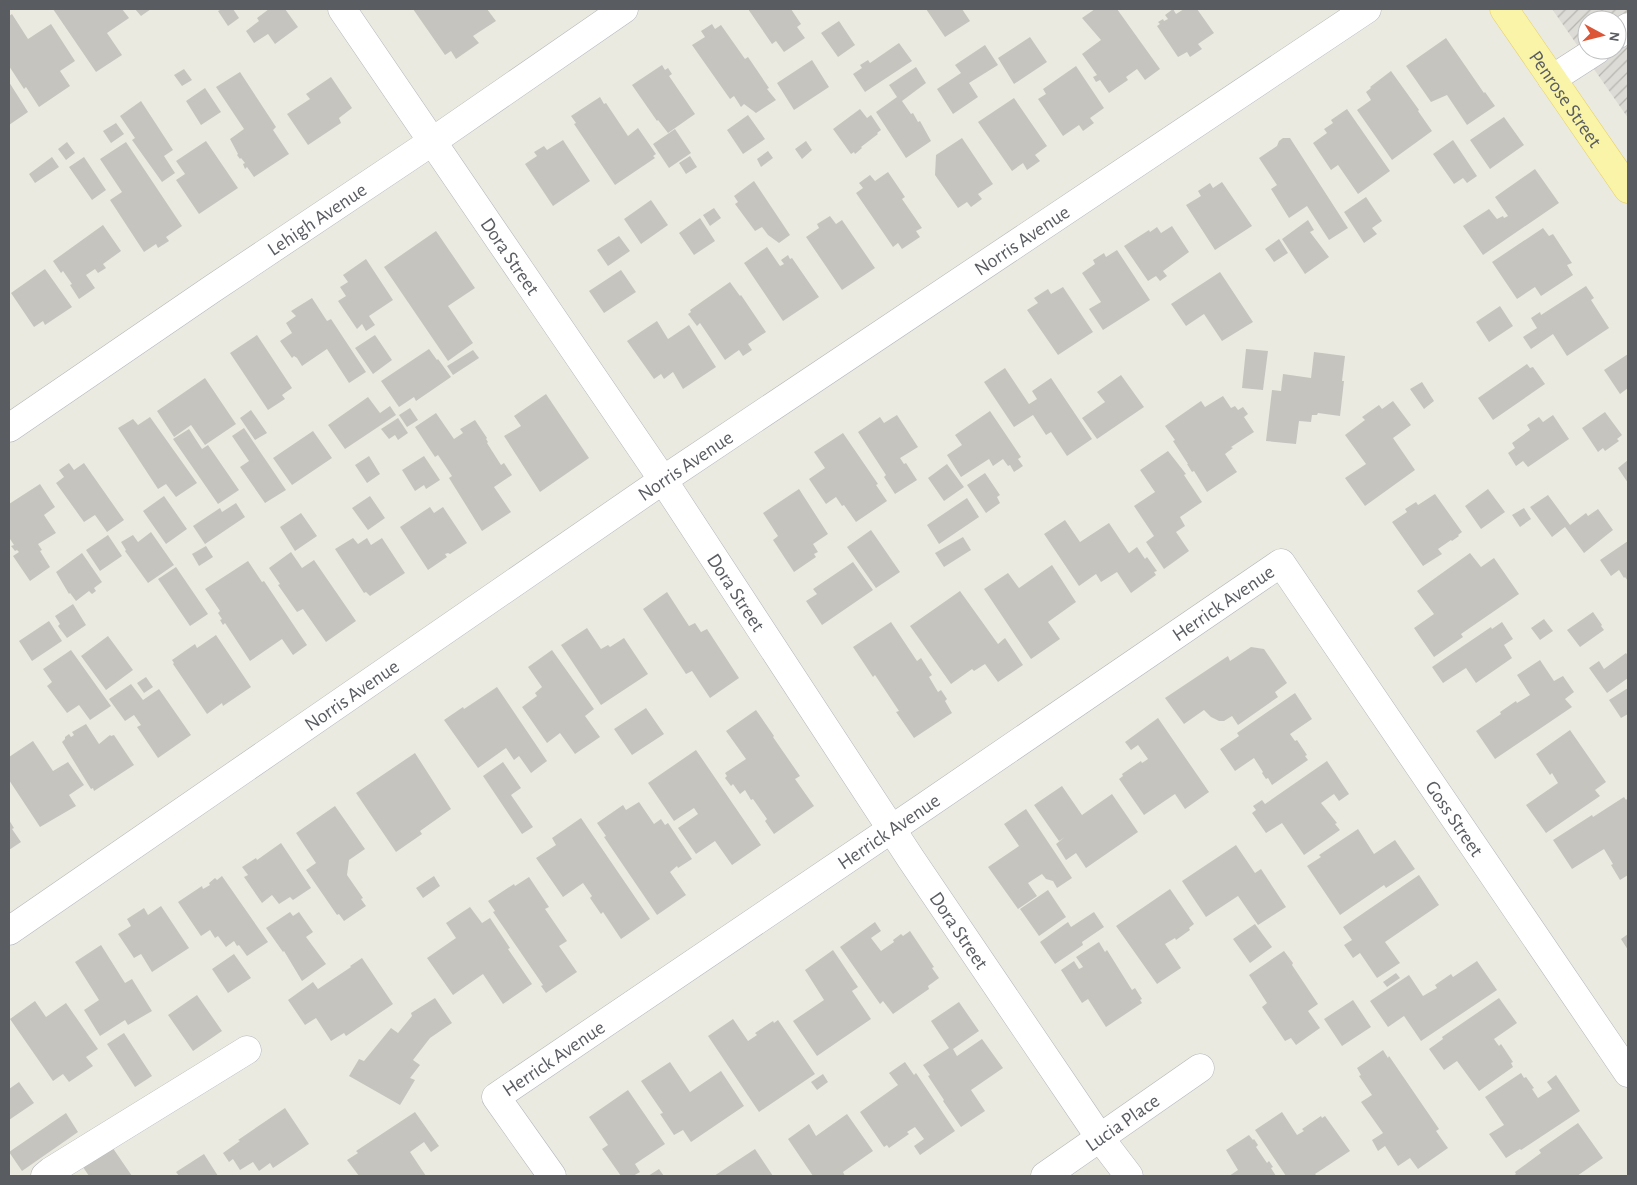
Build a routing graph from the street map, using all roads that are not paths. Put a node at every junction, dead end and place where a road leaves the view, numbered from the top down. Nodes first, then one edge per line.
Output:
1 (342, 9) edge
2 (624, 9) edge
3 (1367, 9) edge
4 (1504, 9) edge
5 (1581, 60) edge
6 (1552, 79) junction
7 (433, 141) junction
8 (1626, 181) edge
9 (9, 428) edge
10 (664, 480) junction
11 (1281, 563) joint
12 (891, 829) junction
13 (9, 931) edge
14 (247, 1050) dead end
15 (1200, 1068) dead end
16 (1628, 1073) edge
17 (1100, 1138) junction
18 (45, 1176) edge
19 (552, 1176) edge
20 (1045, 1176) edge
21 (1129, 1176) edge

1 - 7 street, Dora Street
2 - 7 street, Lehigh Avenue
3 - 10 street, Norris Avenue
4 - 6 main road, Penrose Street
5 - 6 street
6 - 8 main road, Penrose Street
7 - 9 street, Lehigh Avenue
7 - 10 street, Dora Street
10 - 12 street, Dora Street
10 - 13 street, Norris Avenue
11 - 12 street, Herrick Avenue
11 - 16 street, Goss Street
12 - 17 street, Dora Street
12 - 19 street, Herrick Avenue
14 - 18 street
15 - 17 street, Lucia Place
17 - 20 street, Lucia Place
17 - 21 street, Dora Street

